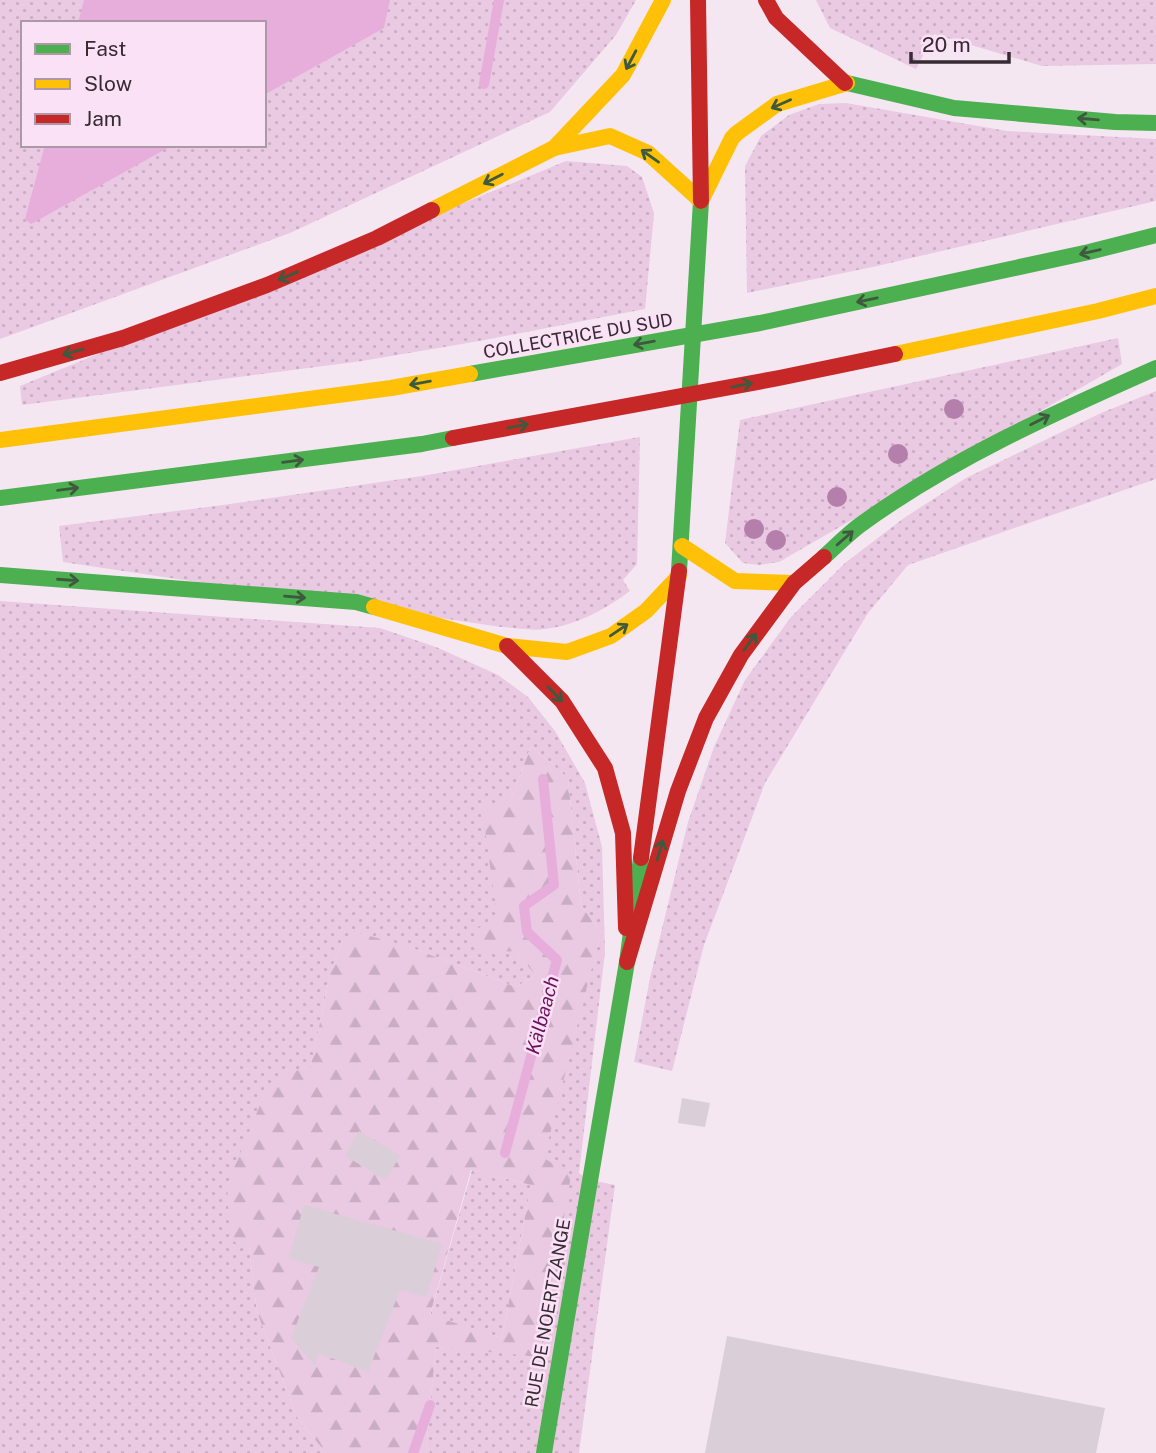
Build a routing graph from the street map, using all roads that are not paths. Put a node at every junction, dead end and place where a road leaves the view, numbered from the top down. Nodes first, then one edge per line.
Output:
1 (663, 0) edge
2 (698, 0) edge
3 (766, 0) edge
4 (845, 83) junction
5 (1156, 122) edge
6 (554, 148) junction
7 (701, 201) junction
8 (1156, 235) edge
9 (1156, 296) edge
10 (1156, 368) edge
11 (0, 373) edge
12 (0, 440) edge
13 (0, 498) edge
14 (682, 546) junction
15 (0, 575) edge
16 (679, 576) junction
17 (794, 583) junction
18 (507, 646) junction
19 (627, 962) junction
20 (544, 1453) edge

1 -> 6 main road
2 - 7 main road
3 - 4 main road
5 -> 4 main road
4 -> 7 main road
7 -> 6 main road
6 -> 11 main road
7 - 14 main road
8 -> 12 main road, COLLECTRICE DU SUD
13 -> 9 main road
17 -> 10 main road
14 - 16 main road
14 - 17 main road
15 -> 18 main road
18 -> 16 main road
16 - 19 main road
19 -> 17 main road
18 -> 19 main road
19 - 20 main road, RUE DE NOERTZANGE

